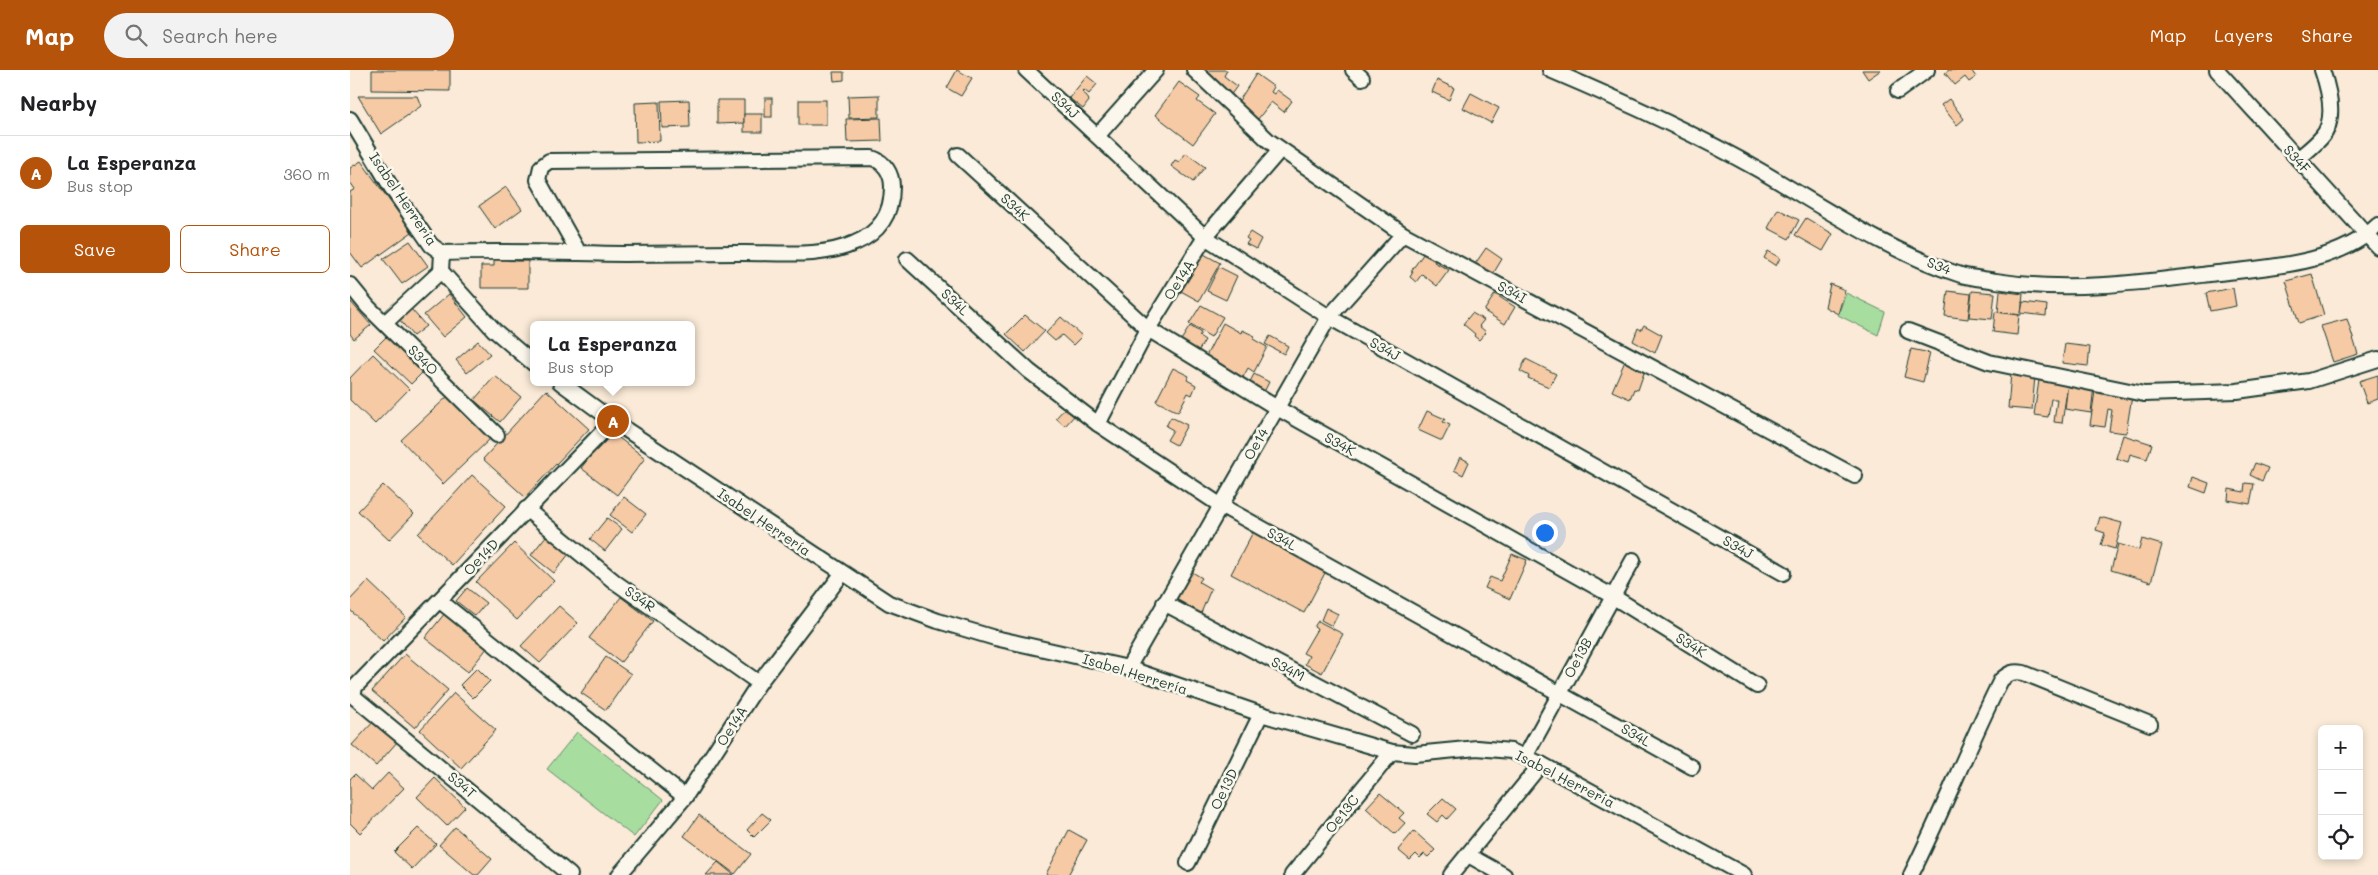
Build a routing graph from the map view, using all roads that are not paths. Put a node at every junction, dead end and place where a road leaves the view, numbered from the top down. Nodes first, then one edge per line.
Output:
1 (1026, 70) edge
2 (1156, 70) edge
3 (1194, 70) edge
4 (1550, 70) edge
5 (1927, 70) edge
6 (2218, 70) edge
7 (2322, 70) edge
8 (1898, 91) dead end
9 (350, 119) edge
10 (1098, 135) junction
11 (1280, 150) junction
12 (958, 155) dead end
13 (2298, 160) junction
14 (2378, 225) edge
15 (1403, 234) junction
16 (2367, 236) junction
17 (1205, 238) junction
18 (2378, 247) edge
19 (442, 253) junction
20 (579, 253) junction
21 (907, 259) dead end
22 (441, 271) junction
23 (350, 285) edge
24 (1329, 317) junction
25 (386, 322) junction
26 (1148, 329) junction
27 (1908, 332) dead end
28 (2378, 359) edge
29 (530, 361) edge
30 (565, 386) edge
31 (1277, 408) junction
32 (613, 421) junction
33 (1098, 424) junction
34 (497, 435) dead end
35 (1856, 476) dead end
36 (1220, 505) junction
37 (526, 509) junction
38 (1633, 560) dead end
39 (1783, 573) dead end
40 (842, 574) junction
41 (1612, 596) junction
42 (440, 600) junction
43 (1164, 603) junction
44 (1128, 668) junction
45 (759, 682) junction
46 (1757, 686) dead end
47 (1560, 692) junction
48 (353, 696) joint
49 (1261, 714) junction
50 (2150, 724) dead end
51 (1412, 734) dead end
52 (1392, 752) junction
53 (1525, 757) junction
54 (1541, 764) junction
55 (1692, 767) dead end
56 (685, 797) junction
57 (1468, 855) junction
58 (1188, 863) dead end
59 (1735, 873) edge
60 (570, 875) edge
61 (619, 875) edge
62 (1292, 875) edge
63 (1451, 875) edge
64 (1504, 875) edge
65 (1911, 875) edge

1 - 10 street, S34J
2 - 10 street
3 - 11 street, S34I
4 - 16 street, S34
5 - 8 street
6 - 13 street, S34F
7 - 13 street
9 - 19 street, Isabel Herrería
10 - 17 street, S34J
11 - 15 street, S34I
11 - 17 street, Oe14A
12 - 26 street, S34K
13 - 16 street, S34F
14 - 16 street
15 - 24 street, Oe14
15 - 35 street, S34I
16 - 18 street, S34F
17 - 24 street, S34J
17 - 26 street, Oe14A
19 - 20 street
19 - 22 street, Isabel Herrería
20 - 20 street
21 - 33 street, S34L
22 - 25 street
22 - 29 street
23 - 25 street, S34O
24 - 31 street, Oe14
24 - 39 street, S34J
25 - 34 street, S34O
26 - 31 street, S34K
26 - 33 street, Oe14A
27 - 28 street
30 - 32 street, Isabel Herrería
31 - 36 street, Oe14
31 - 41 street, S34K
32 - 37 street, Oe14D
32 - 40 street, Isabel Herrería
33 - 36 street, S34L
36 - 43 street, Oe14
36 - 47 street, S34L
37 - 42 street, Oe14D
37 - 45 street, S34R
38 - 41 street, Oe13B
40 - 44 street, Isabel Herrería
40 - 45 street, Oe14A
41 - 46 street, S34K
41 - 47 street, Oe13B
42 - 48 street, Oe14D
42 - 56 street
43 - 44 street, Oe14
43 - 51 street, S34M
44 - 49 street, Isabel Herrería
45 - 56 street, Oe14A
47 - 53 street, Oe13B
47 - 55 street, S34L
48 - 60 street, S34T
49 - 52 street, Isabel Herrería
49 - 58 street, Oe13D
50 - 65 street
52 - 53 street, Isabel Herrería
52 - 62 street, Oe13C
53 - 54 street, Isabel Herrería
54 - 57 street
54 - 59 street, Isabel Herrería
56 - 61 street, Oe14A
57 - 63 street
57 - 64 street

